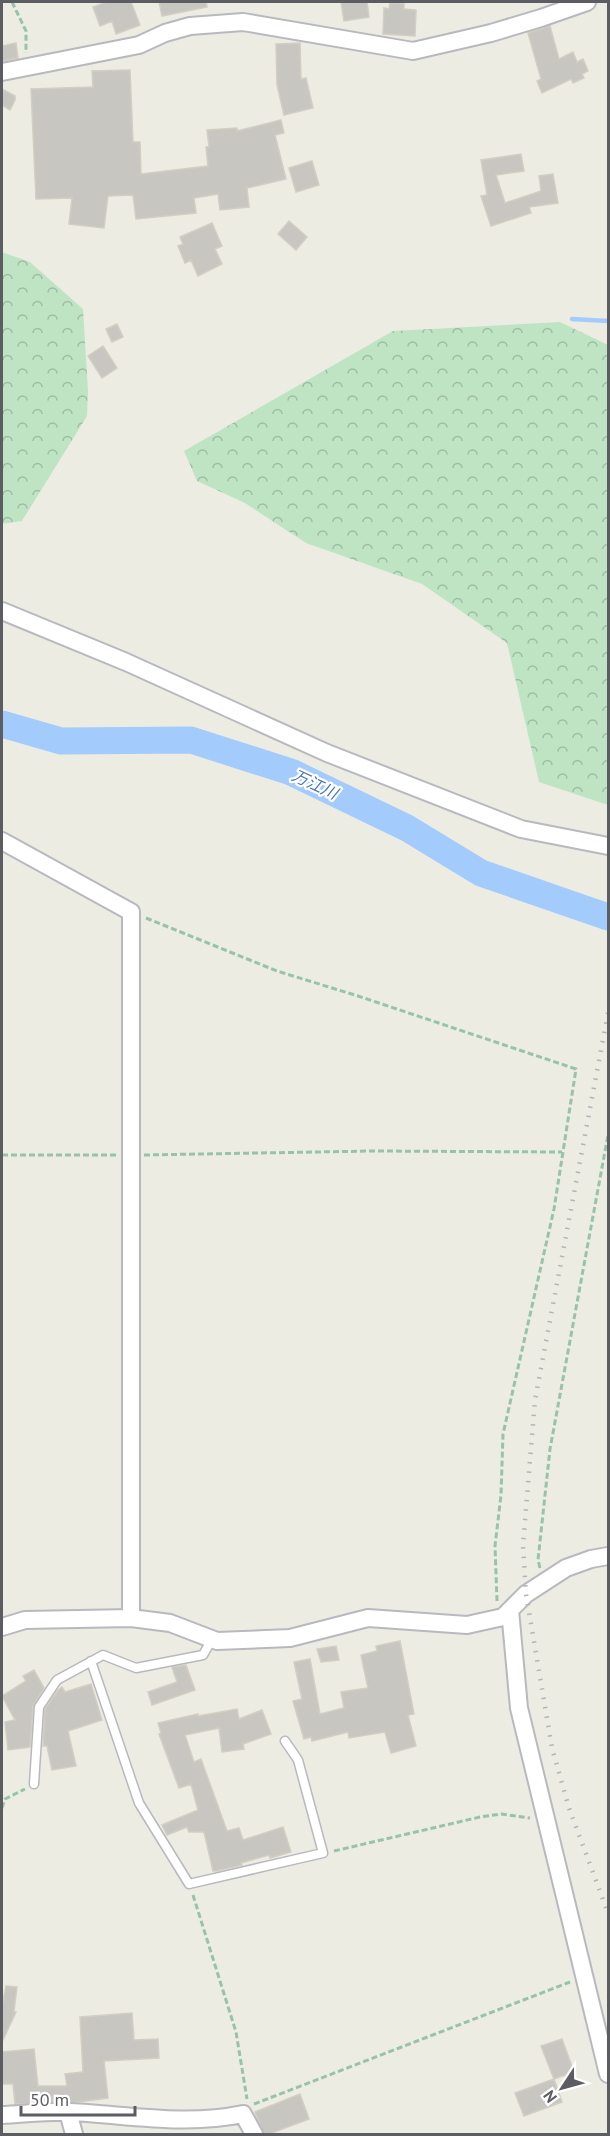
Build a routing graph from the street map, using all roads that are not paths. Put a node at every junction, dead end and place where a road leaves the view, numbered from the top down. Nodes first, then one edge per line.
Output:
1 (587, 2) edge
2 (2, 72) edge
3 (2, 611) edge
4 (2, 841) edge
5 (609, 846) edge
6 (609, 1556) edge
7 (507, 1613) junction
8 (131, 1618) junction
9 (2, 1627) edge
10 (212, 1639) junction
11 (92, 1661) junction
12 (285, 1741) dead end
13 (34, 1784) road end
14 (609, 2074) edge
15 (68, 2112) junction
16 (2, 2115) edge
17 (74, 2134) edge
18 (254, 2134) edge

1 - 2 street
3 - 5 street
4 - 8 street
6 - 7 street
7 - 10 street
7 - 14 street
8 - 9 street
8 - 10 street
10 - 11 lane
11 - 12 lane
11 - 13 lane
15 - 16 street
15 - 17 street
15 - 18 street

